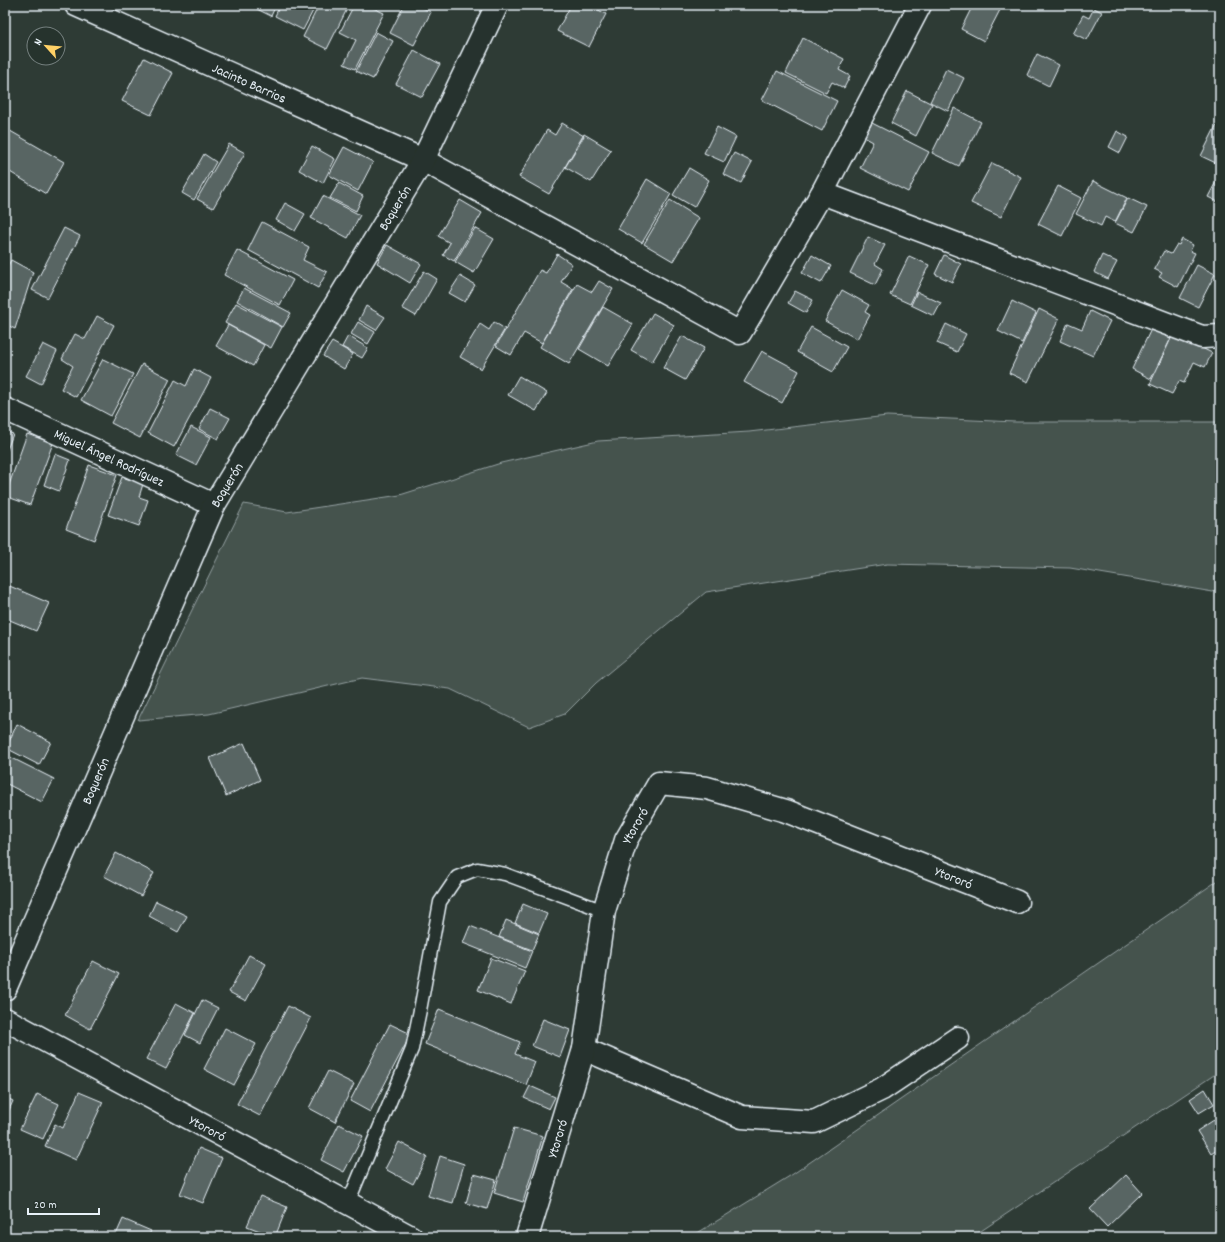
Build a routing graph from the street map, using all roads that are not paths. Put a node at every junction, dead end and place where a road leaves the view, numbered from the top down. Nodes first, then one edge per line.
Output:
1 (76, 5) edge
2 (497, 5) edge
3 (920, 5) edge
4 (423, 160) junction
5 (822, 193) junction
6 (1220, 336) edge
7 (5, 409) edge
8 (214, 505) junction
9 (1017, 902) dead end
10 (604, 911) junction
11 (5, 989) edge
12 (5, 1019) edge
13 (958, 1038) dead end
14 (584, 1049) junction
15 (348, 1203) junction
16 (411, 1237) edge
17 (527, 1237) edge

1 - 4 street, Jacinto Barrios
2 - 4 street, Boquerón
3 - 5 street
4 - 5 street, Jacinto Barrios
4 - 8 street, Boquerón
5 - 6 street
7 - 8 street, Miguel Ángel Rodríguez
8 - 11 street, Boquerón
9 - 10 street, Ytororó
10 - 14 street, Ytororó
10 - 15 lane
12 - 15 street, Ytororó
13 - 14 street
14 - 17 street, Ytororó
15 - 16 street, Ytororó

